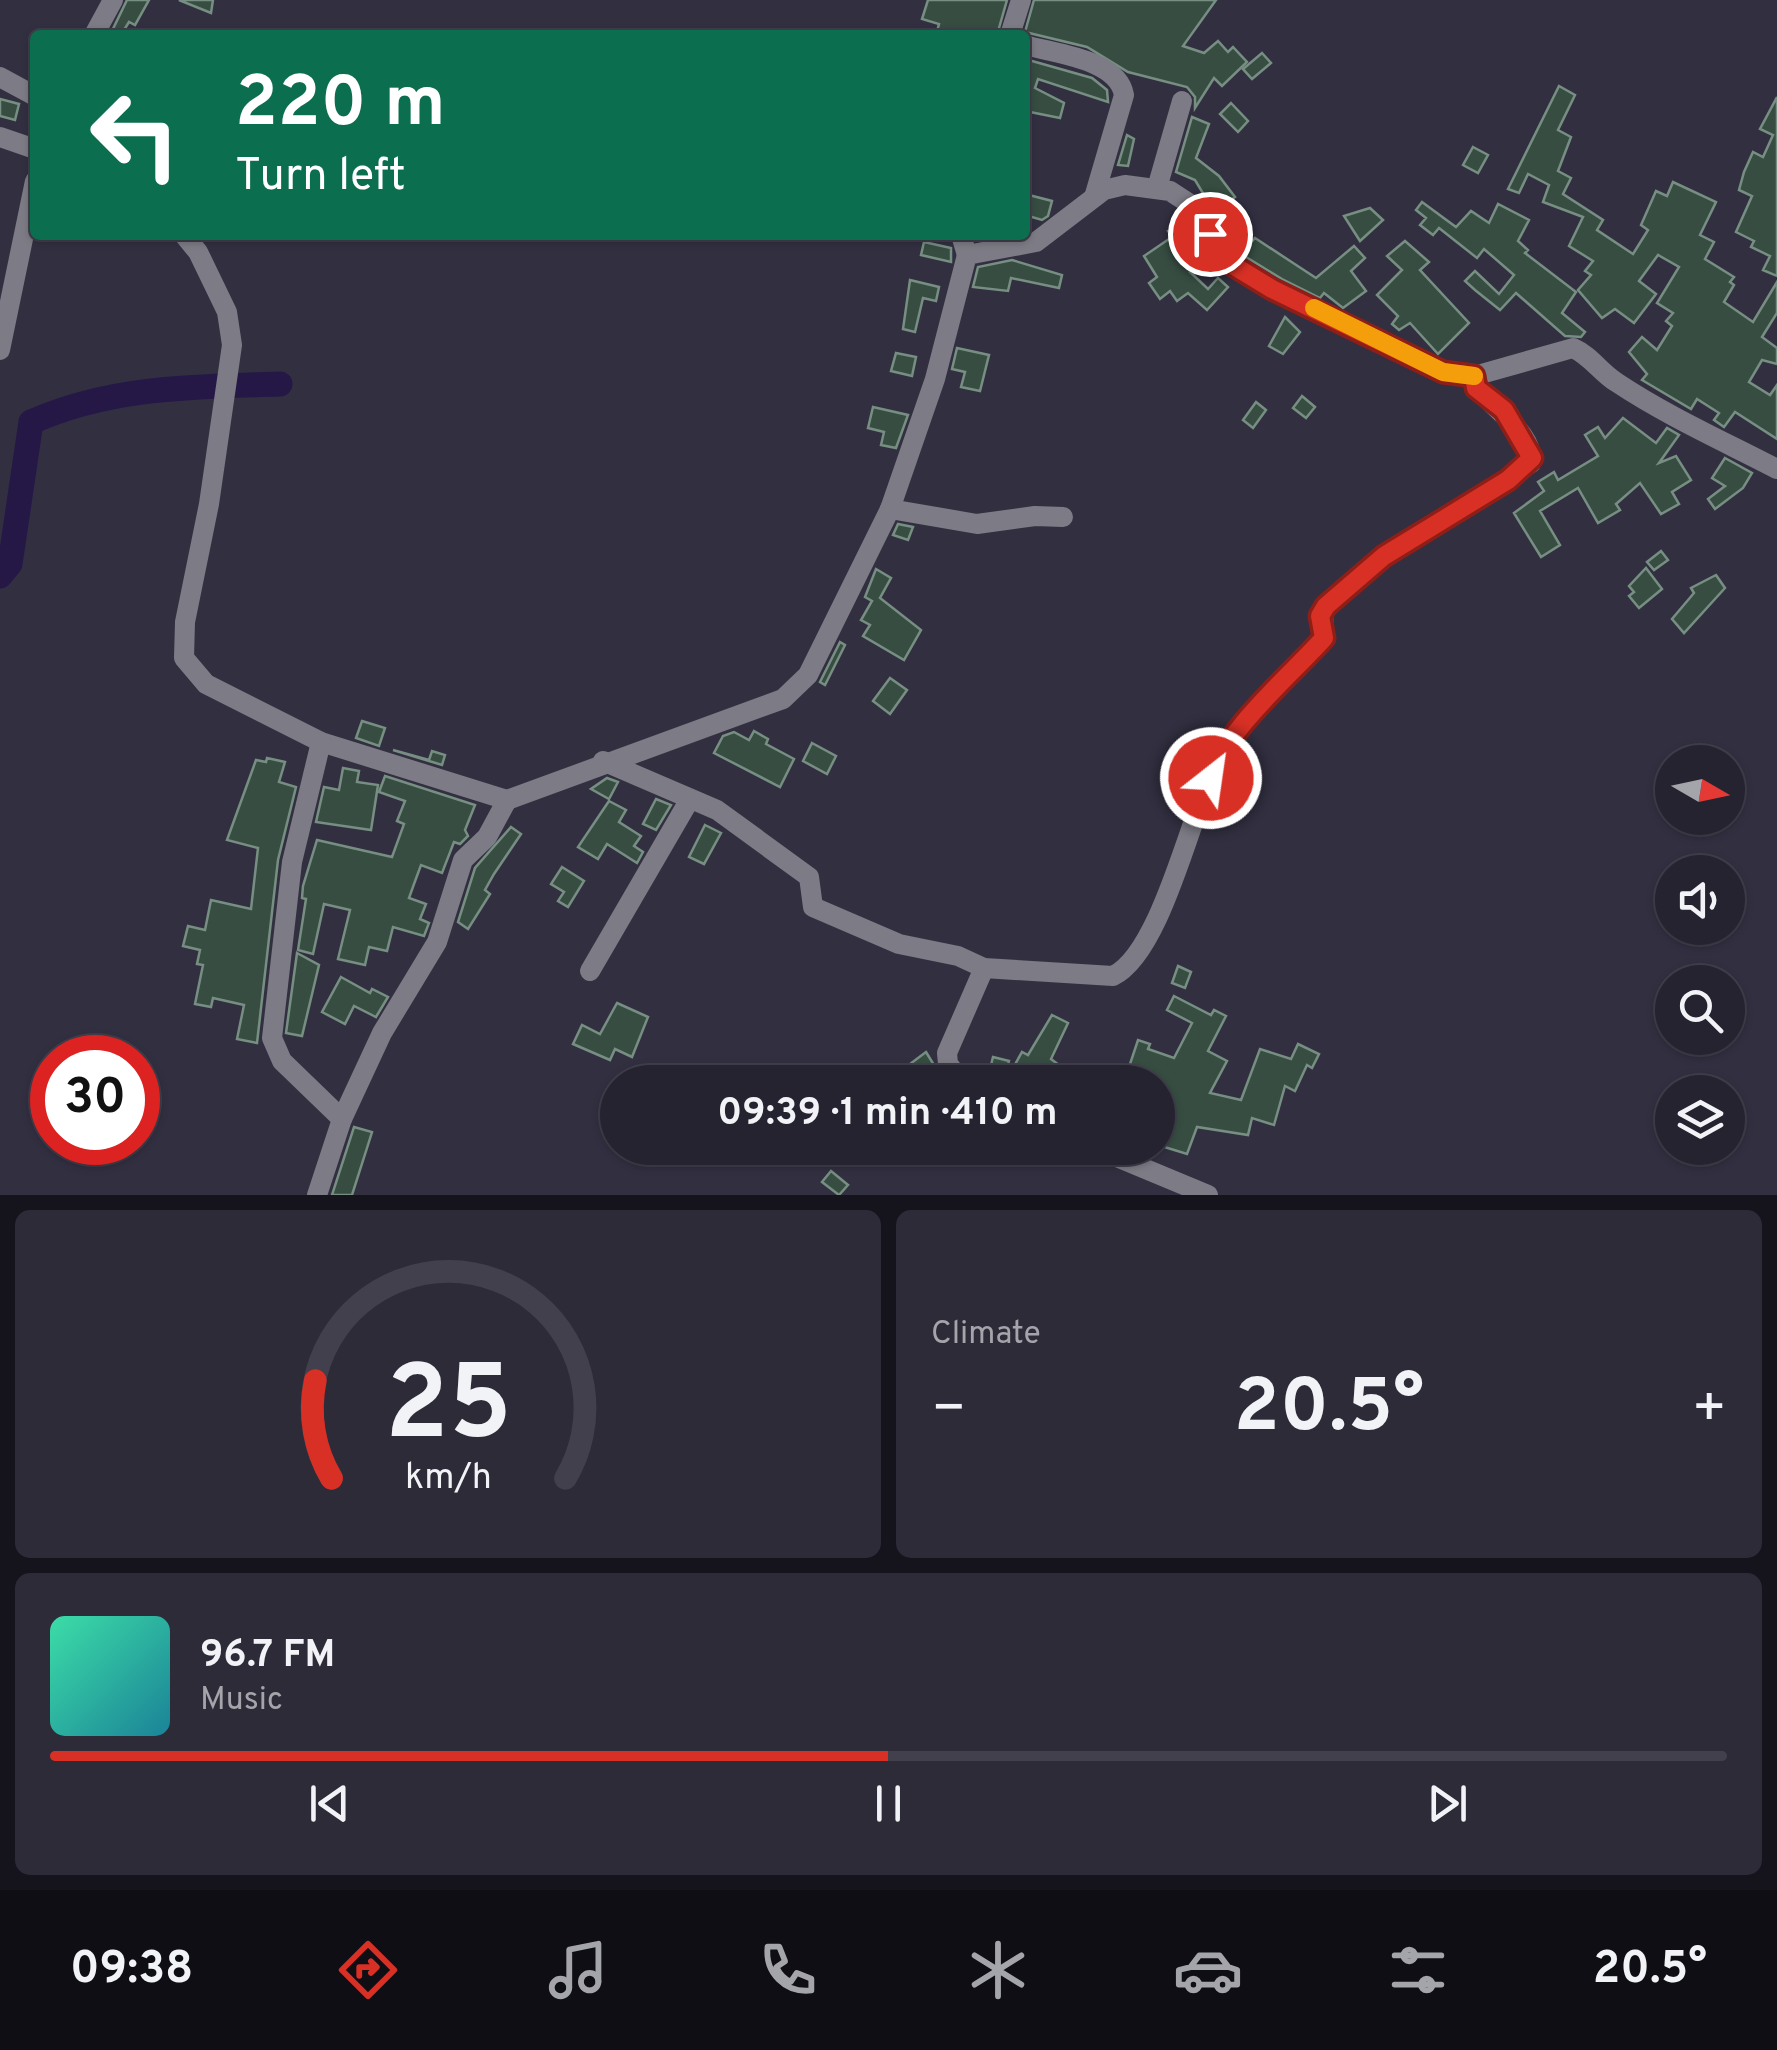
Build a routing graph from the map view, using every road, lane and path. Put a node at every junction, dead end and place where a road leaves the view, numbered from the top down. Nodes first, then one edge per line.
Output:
1 (112, 0) edge
2 (1021, 0) edge
3 (97, 30) edge
4 (1012, 30) edge
5 (1030, 46) edge
6 (0, 76) edge
7 (30, 93) edge
8 (1182, 102) dead end
9 (0, 137) edge
10 (30, 147) edge
11 (1157, 188) junction
12 (1095, 194) junction
13 (30, 206) edge
14 (188, 240) edge
15 (964, 245) edge
16 (0, 350) edge
17 (1474, 376) junction
18 (1777, 469) edge
19 (890, 509) junction
20 (1063, 517) dead end
21 (321, 742) junction
22 (603, 761) junction
23 (690, 798) junction
24 (507, 800) junction
25 (984, 968) junction
26 (590, 971) dead end
27 (949, 1065) edge
28 (342, 1119) junction
29 (1136, 1165) edge
30 (317, 1195) edge
31 (1208, 1195) edge

1 - 3 street
2 - 4 street
5 - 12 street
6 - 7 street
8 - 11 street
9 - 10 street
11 - 12 street
11 - 17 street
12 - 15 street
13 - 16 street
14 - 21 street
15 - 19 street
17 - 18 street
17 - 25 street
19 - 20 street
19 - 22 street
21 - 24 street
21 - 28 street
22 - 23 street
22 - 24 street
23 - 25 street
23 - 26 street
24 - 28 street
25 - 27 street
28 - 30 street
29 - 31 street

